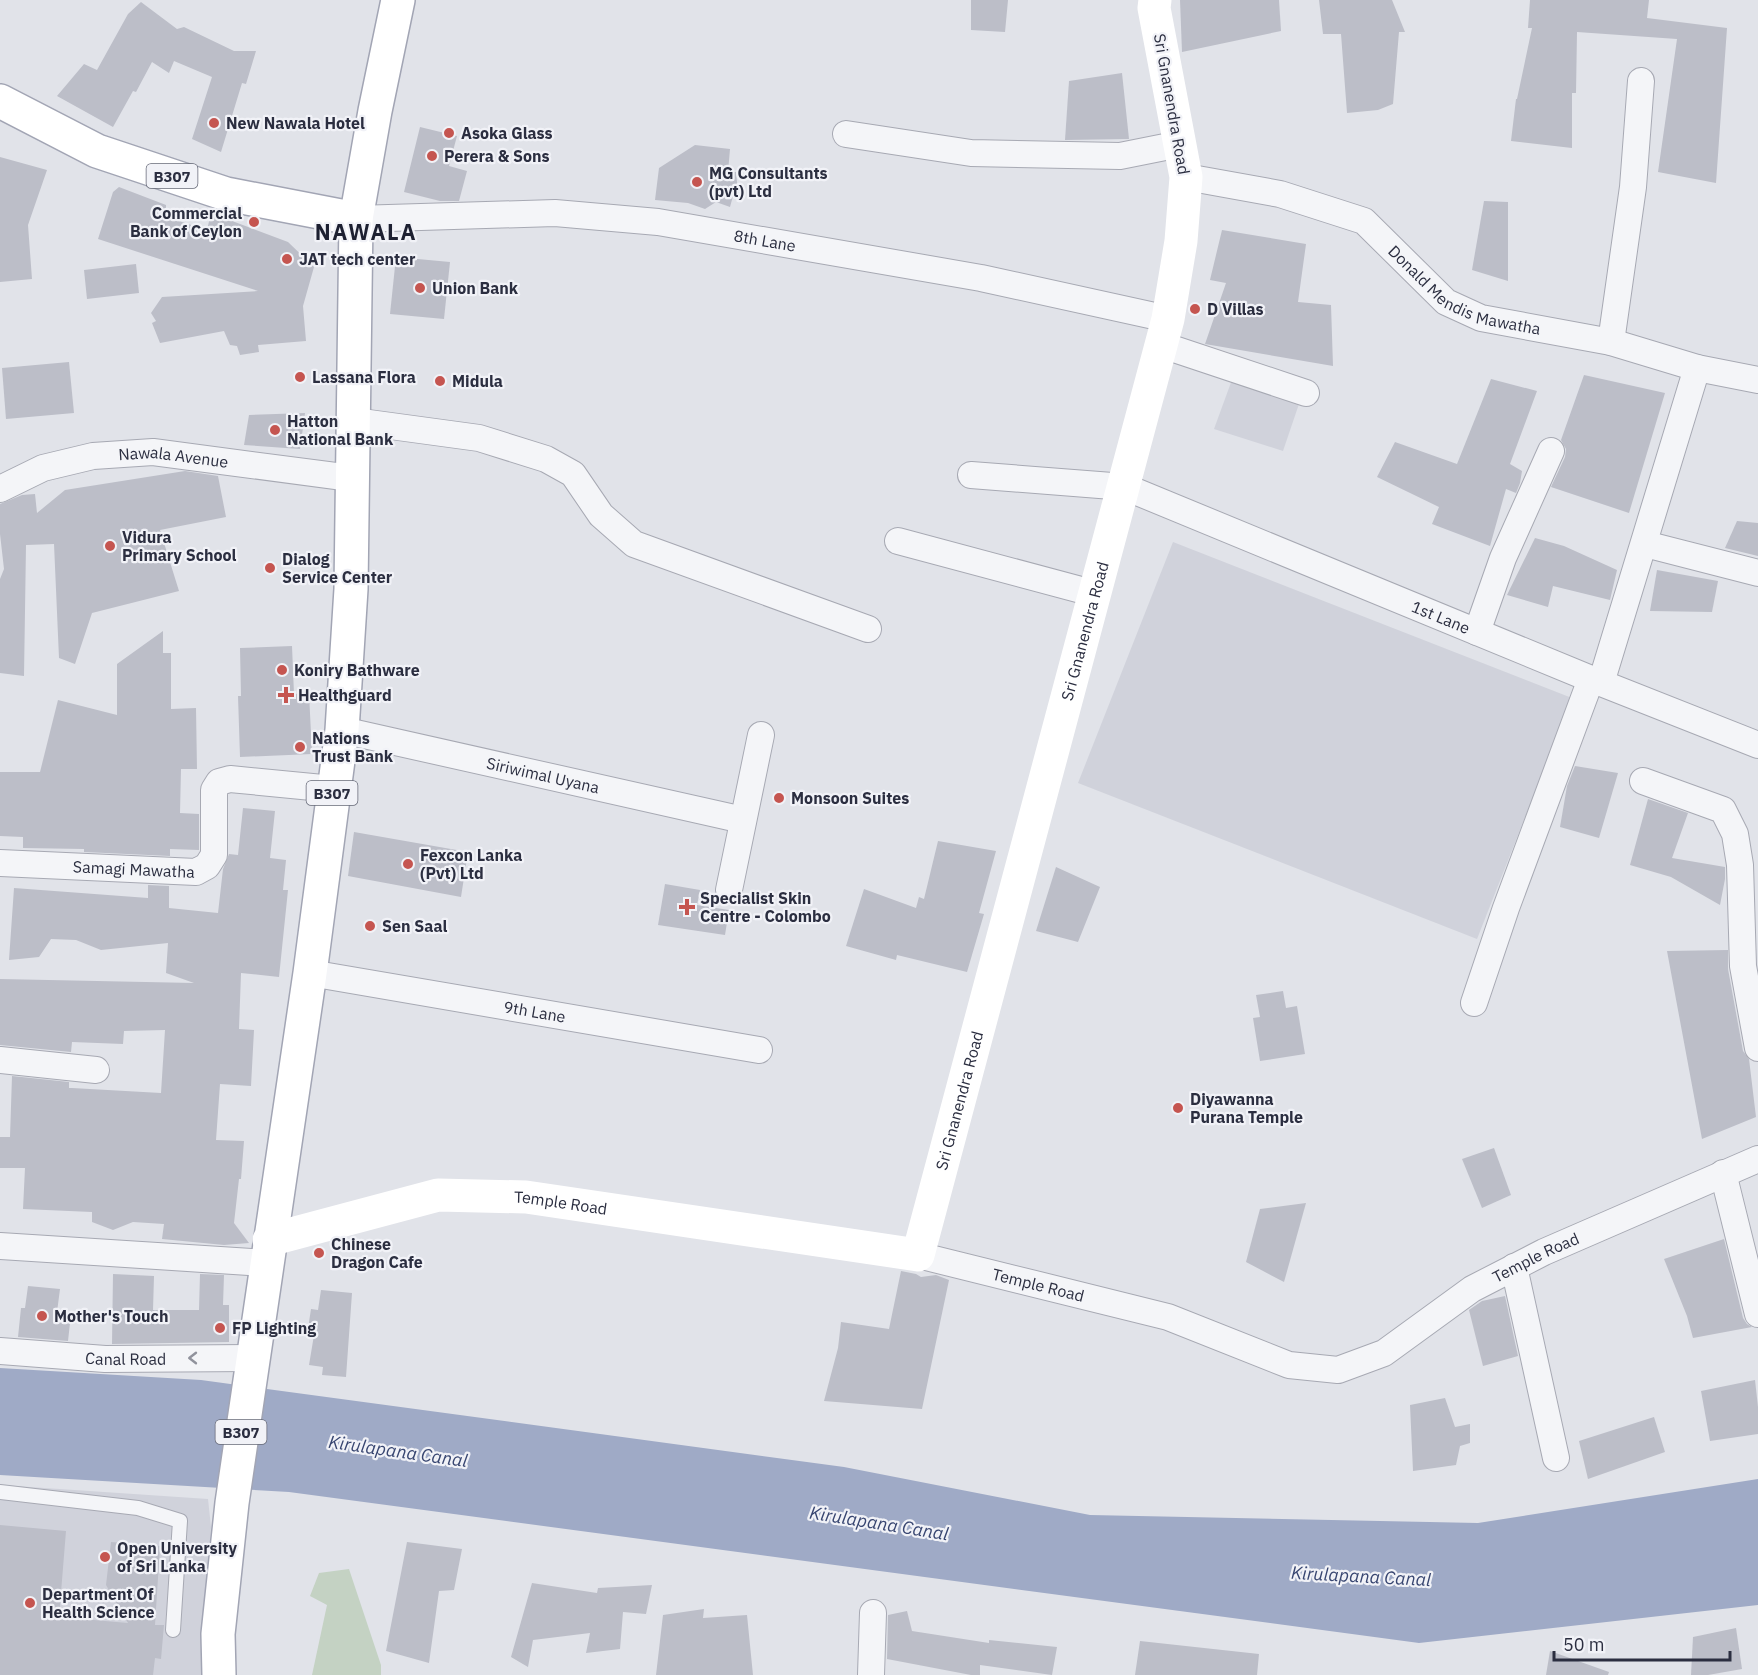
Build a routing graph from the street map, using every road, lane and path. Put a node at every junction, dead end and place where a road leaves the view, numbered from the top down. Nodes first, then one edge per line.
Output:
1 (398, 0) edge
2 (1155, 0) edge
3 (1641, 81) dead end
4 (0, 101) edge
5 (846, 134) dead end
6 (1180, 144) junction
7 (1186, 177) junction
8 (356, 219) junction
9 (1165, 332) junction
10 (1611, 342) junction
11 (1697, 368) junction
12 (1758, 380) edge
13 (1305, 393) dead end
14 (354, 421) junction
15 (1551, 451) dead end
16 (972, 474) dead end
17 (351, 478) junction
18 (1125, 487) junction
19 (0, 489) edge
20 (898, 541) dead end
21 (1645, 544) junction
22 (1758, 573) edge
23 (1096, 594) junction
24 (868, 629) dead end
25 (1477, 632) junction
26 (1596, 681) junction
27 (342, 730) junction
28 (761, 735) dead end
29 (1758, 746) edge
30 (1643, 781) dead end
31 (333, 789) junction
32 (744, 820) junction
33 (0, 863) edge
34 (729, 890) dead end
35 (310, 973) junction
36 (1474, 1003) dead end
37 (1758, 1048) edge
38 (759, 1050) dead end
39 (0, 1060) edge
40 (96, 1070) dead end
41 (1758, 1159) edge
42 (1723, 1173) junction
43 (0, 1246) edge
44 (268, 1251) junction
45 (918, 1255) junction
46 (1515, 1267) junction
47 (1758, 1314) edge
48 (0, 1351) edge
49 (252, 1360) junction
50 (1556, 1458) dead end
51 (0, 1492) edge
52 (873, 1613) dead end
53 (173, 1630) dead end
54 (219, 1675) edge
55 (871, 1675) edge

1 - 8 main road
2 - 6 main road, Sri Gnanendra Road
3 - 10 street
4 - 8 main road, B307
5 - 6 street
6 - 7 main road, Sri Gnanendra Road
7 - 9 main road, Sri Gnanendra Road
7 - 10 street, Donald Mendis Mawatha
8 - 9 street, 8th Lane
8 - 14 main road, B307
9 - 13 street, 8th Lane
9 - 18 main road, Sri Gnanendra Road
10 - 11 street, Donald Mendis Mawatha
11 - 12 street, Donald Mendis Mawatha
11 - 21 street
14 - 17 main road, B307
14 - 24 street
15 - 25 street
16 - 18 street, 1st Lane
17 - 19 street, Nawala Avenue
17 - 27 main road, B307
18 - 23 main road, Sri Gnanendra Road
18 - 25 street, 1st Lane
20 - 23 street
21 - 22 street
21 - 26 street
23 - 45 main road, Sri Gnanendra Road
25 - 26 street, 1st Lane
26 - 29 street, 1st Lane
26 - 36 street
27 - 31 main road, B307
27 - 32 street, Siriwimal Uyana
28 - 32 street
30 - 37 street
31 - 33 street, Samagi Mawatha
31 - 35 main road, B307
32 - 34 street
35 - 38 street, 9th Lane
35 - 44 main road, B307
39 - 40 street
41 - 42 street, Temple Road
42 - 46 street, Temple Road
42 - 47 street
43 - 44 street
44 - 45 main road, Temple Road
44 - 49 main road, B307
45 - 46 street, Temple Road
46 - 50 street
49 -> 48 street, Canal Road
49 - 54 main road, B307
51 - 53 lane
52 - 55 street

